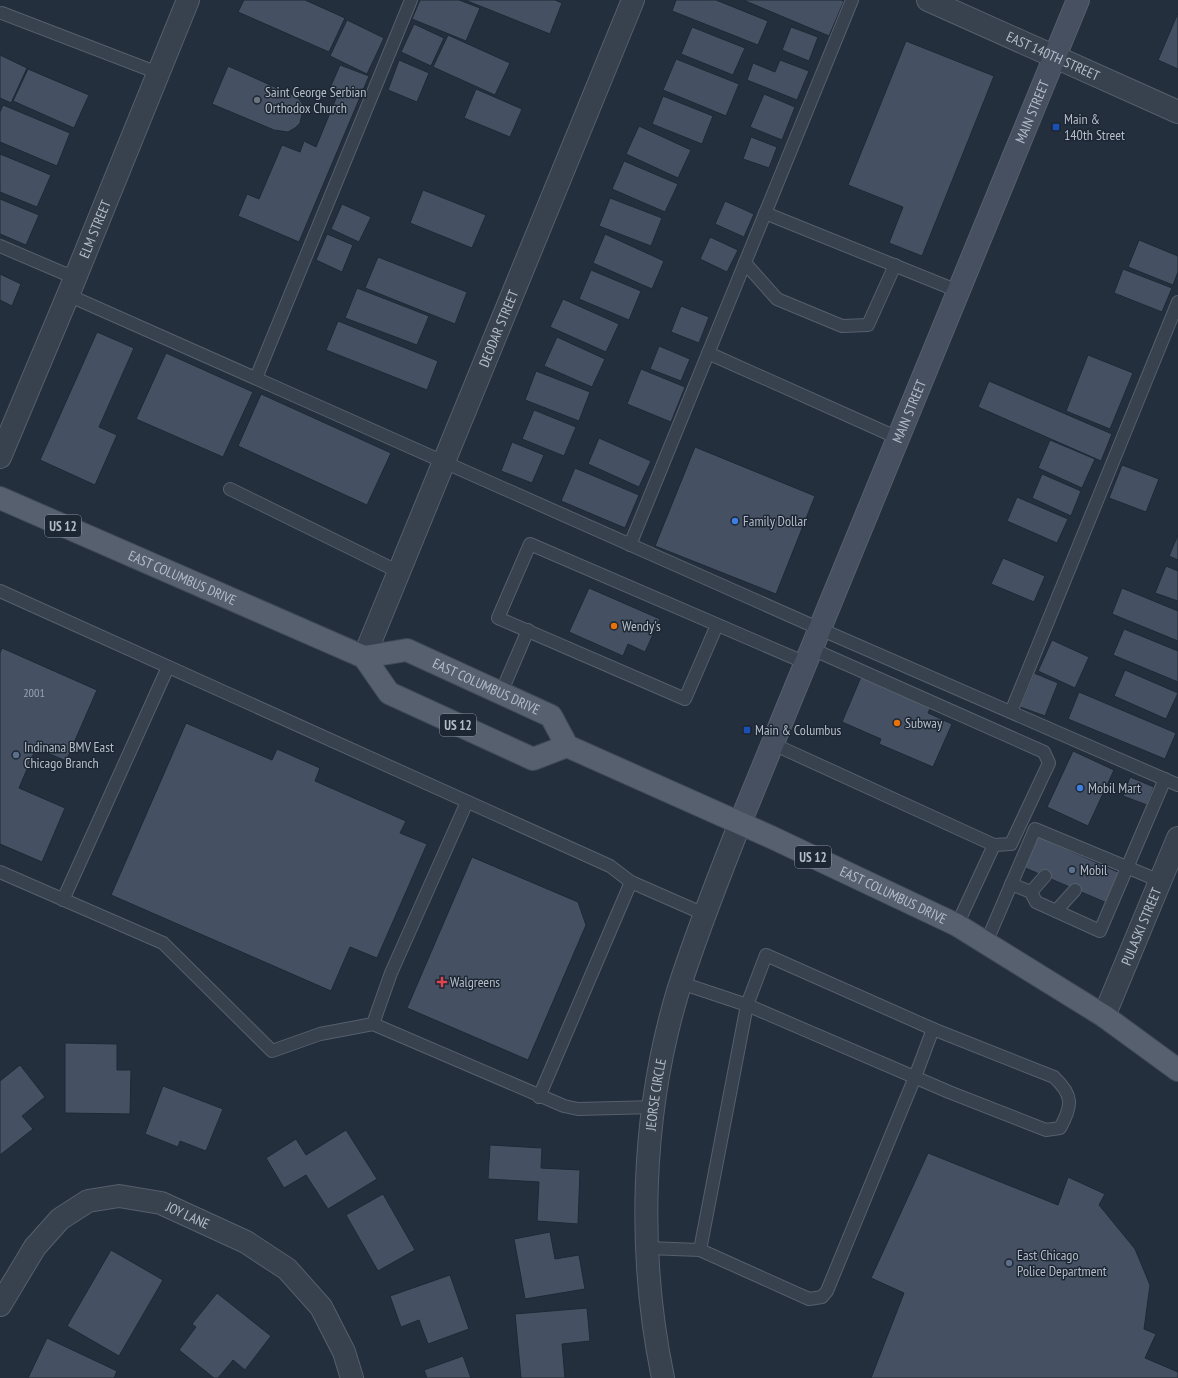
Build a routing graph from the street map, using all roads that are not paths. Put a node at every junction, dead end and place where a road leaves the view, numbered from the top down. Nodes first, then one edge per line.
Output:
1 (188, 0) edge
2 (411, 0) edge
3 (633, 0) edge
4 (852, 0) edge
5 (928, 0) edge
6 (1078, 0) edge
7 (2, 12) dead end
8 (1055, 56) junction
9 (158, 73) junction
10 (1178, 112) edge
11 (765, 213) junction
12 (0, 246) edge
13 (745, 263) junction
14 (895, 266) junction
15 (71, 287) junction
16 (958, 291) junction
17 (1178, 302) edge
18 (708, 353) junction
19 (256, 378) junction
20 (898, 438) junction
21 (0, 456) edge
22 (444, 462) junction
23 (230, 489) dead end
24 (0, 498) edge
25 (630, 545) junction
26 (399, 572) junction
27 (0, 591) edge
28 (717, 625) junction
29 (820, 629) junction
30 (528, 630) junction
31 (809, 656) junction
32 (364, 657) junction
33 (168, 667) junction
34 (501, 693) junction
35 (1010, 712) junction
36 (773, 744) junction
37 (567, 746) junction
38 (1165, 779) junction
39 (1178, 785) edge
40 (467, 802) junction
41 (740, 823) junction
42 (1177, 843) edge
43 (994, 845) junction
44 (1128, 868) junction
45 (0, 872) edge
46 (1045, 876) dead end
47 (1160, 881) junction
48 (631, 882) junction
49 (1011, 884) junction
50 (1075, 890) dead end
51 (1031, 892) junction
52 (63, 900) junction
53 (1056, 911) junction
54 (704, 914) junction
55 (957, 925) junction
56 (986, 943) junction
57 (681, 983) junction
58 (747, 1005) junction
59 (1104, 1016) junction
60 (374, 1024) junction
61 (933, 1029) junction
62 (1178, 1070) edge
63 (915, 1077) junction
64 (539, 1097) junction
65 (655, 1107) junction
66 (648, 1248) junction
67 (700, 1250) junction
68 (0, 1305) edge
69 (352, 1378) edge
70 (663, 1378) edge

1 - 9 street, ELM STREET
2 - 19 lane
3 - 22 street, DEODAR STREET
4 - 11 lane
5 - 8 street, EAST 140TH STREET
6 - 8 street, MAIN STREET
7 - 9 lane
8 - 10 street, EAST 140TH STREET
8 - 16 street, MAIN STREET
9 - 15 street, ELM STREET
11 - 13 lane
11 - 14 lane
12 - 15 lane
13 - 14 lane
13 - 18 lane
14 - 16 lane
15 - 19 lane
15 - 21 street, ELM STREET
16 - 20 street, MAIN STREET
17 - 35 lane
18 - 20 lane
18 - 25 lane
19 - 22 lane
20 - 29 street, MAIN STREET
22 - 25 lane
22 - 26 street, DEODAR STREET
23 - 26 lane
24 - 32 main road, EAST COLUMBUS DRIVE / US 12
25 - 29 lane
26 - 32 street, DEODAR STREET
27 - 33 lane
28 - 30 lane
28 - 30 lane
28 - 31 lane
29 - 31 street, MAIN STREET
29 - 35 lane
30 - 34 lane
31 - 36 street, MAIN STREET
31 - 43 lane
32 - 34 main road, EAST COLUMBUS DRIVE
32 - 37 main road, US 12
33 - 40 lane
33 - 52 lane
34 - 37 main road, EAST COLUMBUS DRIVE
35 - 38 lane
36 - 41 street, MAIN STREET
36 - 43 lane
37 - 41 main road, EAST COLUMBUS DRIVE / US 12
38 - 39 lane
38 - 44 lane
40 - 48 lane
40 - 60 lane
41 - 54 street, JEORSE CIRCLE
41 - 55 main road, EAST COLUMBUS DRIVE / US 12
42 - 47 street, PULASKI STREET
43 - 55 lane
44 - 47 lane
44 - 49 lane
44 - 53 lane
45 - 52 lane
46 - 51 lane
47 - 59 street, PULASKI STREET
48 - 54 lane
48 - 64 lane
49 - 51 lane
49 - 56 lane
50 - 53 lane
51 - 53 lane
52 - 60 lane
54 - 57 street, JEORSE CIRCLE
55 - 56 main road, EAST COLUMBUS DRIVE / US 12
56 - 59 main road, EAST COLUMBUS DRIVE / US 12
57 - 58 lane
57 - 65 street, JEORSE CIRCLE
58 - 61 lane
58 - 63 lane
58 - 67 lane
59 - 62 main road, EAST COLUMBUS DRIVE / US 12
60 - 64 lane
61 - 63 lane
61 - 63 lane
63 - 67 lane
64 - 65 lane
65 - 66 street, JEORSE CIRCLE
66 - 67 lane
66 - 70 street, JEORSE CIRCLE
68 - 69 street, JOY LANE

